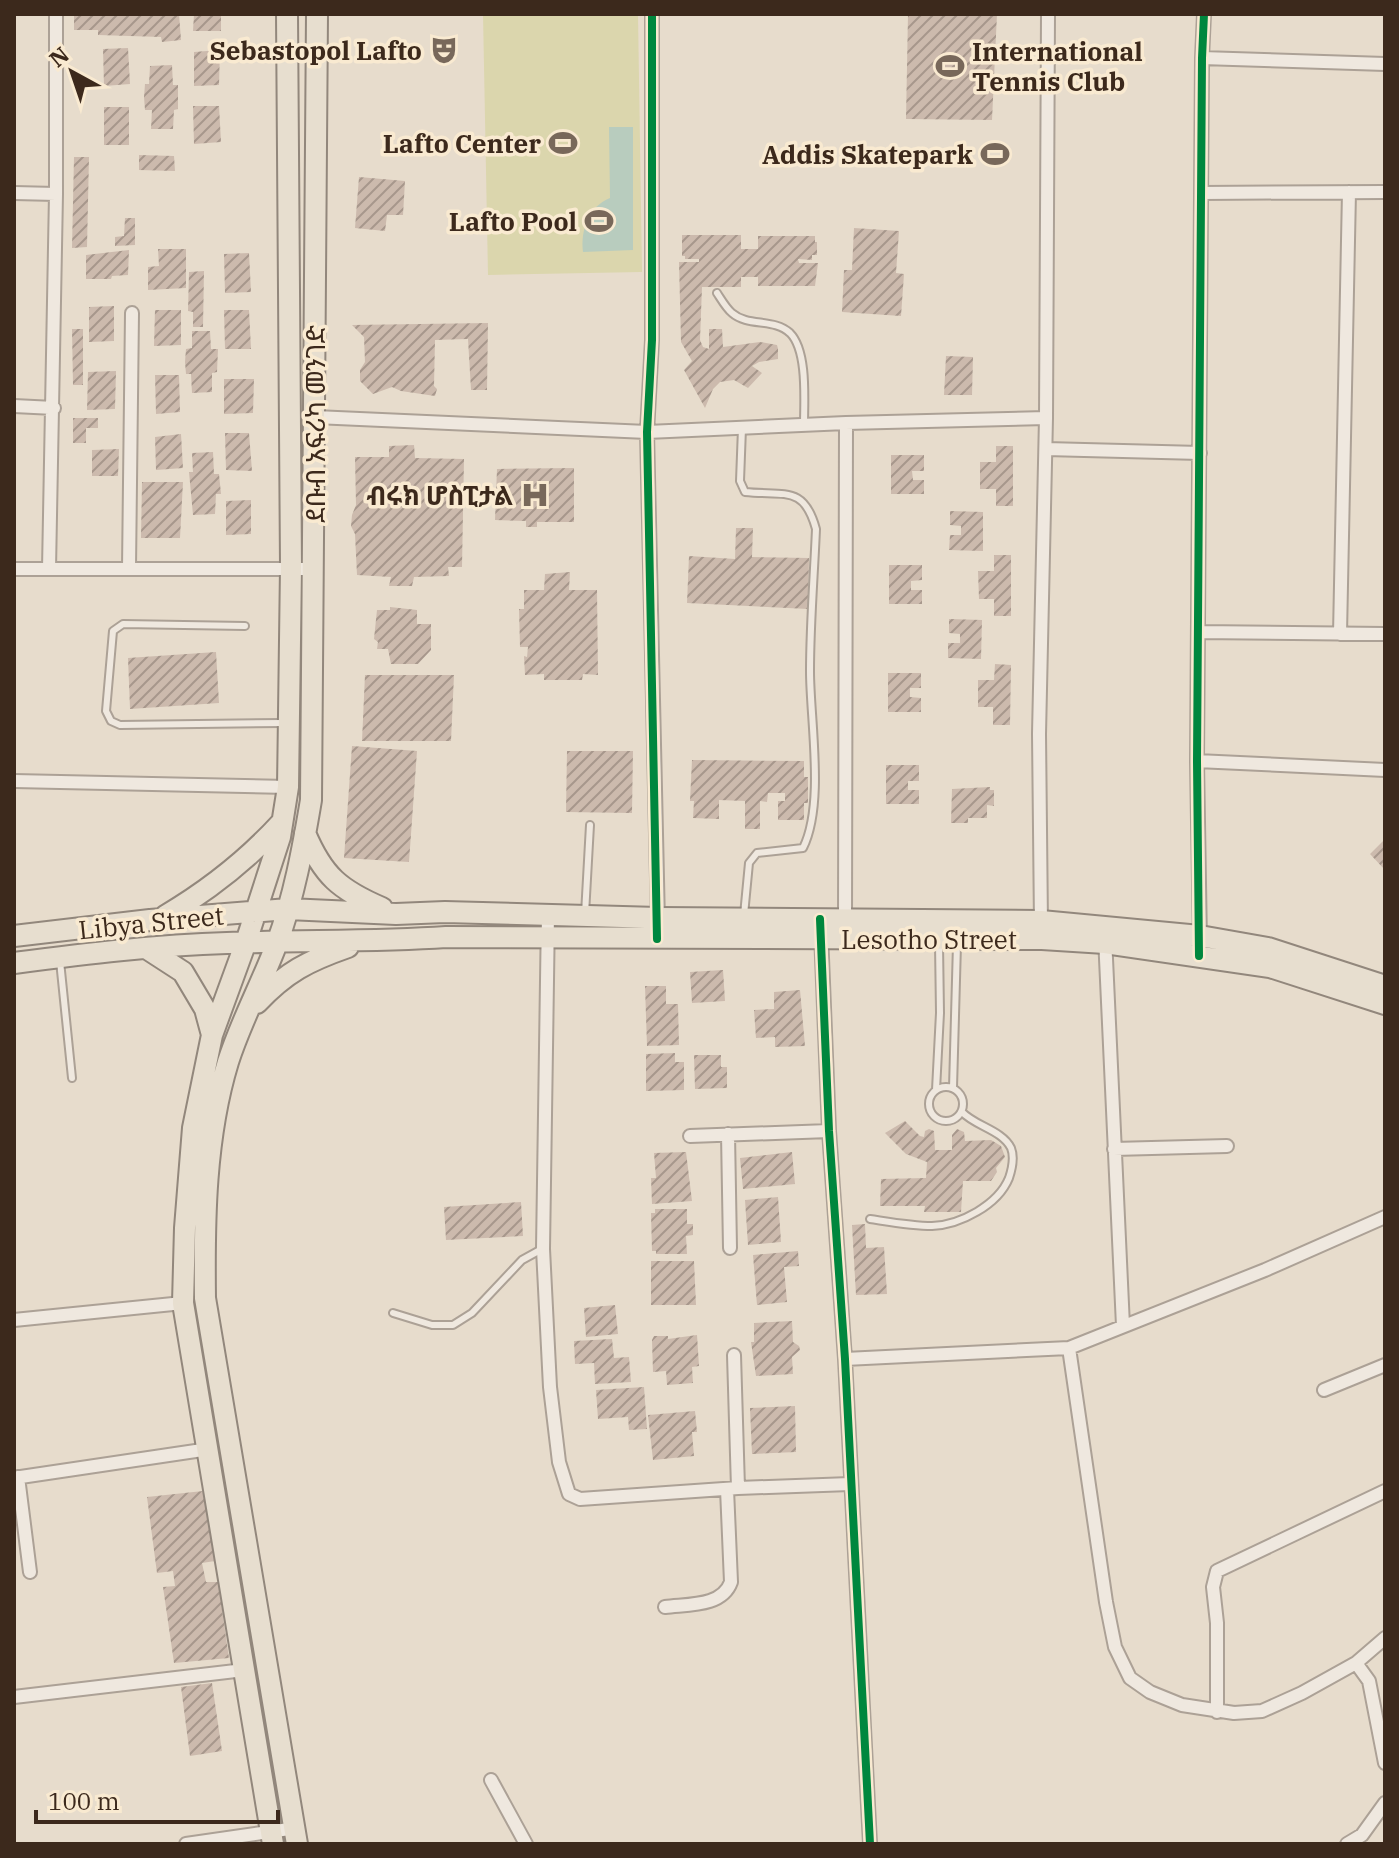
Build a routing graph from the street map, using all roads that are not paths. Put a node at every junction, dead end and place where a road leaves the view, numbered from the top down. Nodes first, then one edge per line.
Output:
1 (56, 14) edge
2 (287, 14) edge
3 (317, 14) edge
4 (652, 14) edge
5 (1048, 14) edge
6 (1204, 14) edge
7 (1202, 58) junction
8 (1385, 64) edge
9 (1349, 192) junction
10 (1385, 192) edge
11 (14, 193) edge
12 (1201, 193) junction
13 (56, 194) junction
14 (717, 293) dead end
15 (132, 313) dead end
16 (14, 406) edge
17 (54, 408) junction
18 (315, 417) junction
19 (1046, 418) junction
20 (846, 423) junction
21 (804, 425) junction
22 (742, 428) junction
23 (647, 432) junction
24 (1046, 449) junction
25 (1200, 453) junction
26 (291, 567) junction
27 (129, 568) junction
28 (14, 569) edge
29 (49, 569) junction
30 (314, 569) junction
31 (245, 626) dead end
32 (1198, 632) junction
33 (1340, 634) junction
34 (1385, 634) edge
35 (289, 723) junction
36 (1197, 761) junction
37 (1385, 770) edge
38 (14, 781) edge
39 (288, 787) junction
40 (282, 821) junction
41 (590, 825) dead end
42 (305, 833) junction
43 (288, 909) junction
44 (254, 912) junction
45 (396, 914) junction
46 (548, 914) junction
47 (585, 915) junction
48 (160, 919) junction
49 (658, 928) junction
50 (743, 929) junction
51 (821, 929) junction
52 (948, 929) junction
53 (845, 930) junction
54 (1042, 930) junction
55 (1105, 934) junction
56 (14, 936) edge
57 (585, 938) junction
58 (547, 939) junction
59 (367, 941) junction
60 (236, 942) junction
61 (277, 942) junction
62 (1200, 946) junction
63 (146, 948) junction
64 (60, 957) junction
65 (14, 963) edge
66 (1385, 986) edge
67 (1385, 1004) edge
68 (249, 1011) junction
69 (212, 1035) junction
70 (72, 1078) dead end
71 (953, 1088) junction
72 (936, 1090) junction
73 (962, 1112) junction
74 (829, 1131) junction
75 (728, 1134) junction
76 (690, 1136) dead end
77 (1227, 1146) dead end
78 (1114, 1149) junction
79 (1385, 1217) edge
80 (870, 1219) dead end
81 (730, 1248) dead end
82 (543, 1249) junction
83 (183, 1303) junction
84 (393, 1313) dead end
85 (14, 1320) edge
86 (1123, 1326) junction
87 (1069, 1348) junction
88 (734, 1355) dead end
89 (845, 1359) junction
90 (1385, 1365) edge
91 (1324, 1390) dead end
92 (209, 1449) junction
93 (16, 1478) edge
94 (850, 1484) junction
95 (733, 1489) junction
96 (1385, 1491) edge
97 (30, 1572) dead end
98 (665, 1607) dead end
99 (1385, 1638) edge
100 (1356, 1663) junction
101 (244, 1670) junction
102 (14, 1697) edge
103 (1217, 1712) junction
104 (1385, 1763) edge
105 (491, 1780) dead end
106 (1385, 1803) edge
107 (296, 1836) edge
108 (272, 1838) edge
109 (186, 1844) edge
110 (526, 1844) edge
111 (870, 1844) edge
112 (1347, 1844) edge

1 - 13 street
2 - 26 main road, ደቡብ አፍሪካ መንገድ
3 - 18 main road, ደቡብ አፍሪካ መንገድ
4 - 23 street
5 - 19 street
6 - 7 street
7 - 8 street
7 - 12 street
9 - 10 street
9 - 12 street
9 - 33 street
11 - 13 street
12 - 25 street
13 - 17 street
14 - 21 lane
15 - 27 street
16 - 17 street
17 - 29 street
18 - 23 street
18 - 30 main road, ደቡብ አፍሪካ መንገድ
19 - 20 street
19 - 24 street
20 - 21 street
20 - 53 street
21 - 22 street
22 - 23 street
22 - 50 lane
23 - 49 street
24 - 25 street
24 - 54 street
25 - 32 street
26 - 27 street
26 - 30 street
26 - 35 main road, ደቡብ አፍሪካ መንገድ
27 - 29 street
28 - 29 street
30 - 42 main road, ደቡብ አፍሪካ መንገድ
31 - 35 lane
32 - 33 street
32 - 36 street
33 - 34 street
35 - 39 main road, ደቡብ አፍሪካ መንገድ
36 - 37 street
36 - 62 street
38 - 39 street
39 - 40 main road, ደቡብ አፍሪካ መንገድ
40 - 44 main road, ደቡብ አፍሪካ መንገድ
40 - 48 main road
41 - 47 lane
42 - 43 main road, ደቡብ አፍሪካ መንገድ
42 - 45 main road
43 - 44 main road, Libya Street
43 - 45 main road, Lesotho Street
43 - 61 main road, ደቡብ አፍሪካ መንገድ
44 - 48 main road, Libya Street
44 - 60 main road, ደቡብ አፍሪካ መንገድ
45 - 46 main road, Lesotho Street
46 - 47 main road, Lesotho Street
46 - 58 street
47 - 49 main road, Lesotho Street
47 - 57 lane
48 - 56 main road, Libya Street
49 - 50 main road, Lesotho Street
49 - 57 main road, Lesotho Street
50 - 51 main road, Lesotho Street
51 - 53 main road, Lesotho Street
51 - 74 street
52 - 53 main road, Lesotho Street
52 - 54 main road, Lesotho Street
52 - 71 lane
52 - 72 lane
54 - 55 main road, Lesotho Street
55 - 62 main road, Lesotho Street
55 - 78 street
57 - 58 main road, Lesotho Street
58 - 59 main road, Lesotho Street
58 - 82 street
59 - 61 main road, Lesotho Street
59 - 68 main road
60 - 61 main road, Lesotho Street
60 - 63 main road, Libya Street
60 - 69 main road, ደቡብ አፍሪካ መንገድ
61 - 68 main road, ደቡብ አፍሪካ መንገድ
62 - 66 main road, Lesotho Street
62 - 67 main road, Lesotho Street
63 - 64 main road, Libya Street
63 - 69 main road
64 - 65 main road, Libya Street
64 - 70 lane
68 - 107 main road, ደቡብ አፍሪካ መንገድ
69 - 83 main road, ደቡብ አፍሪካ መንገድ
71 - 72 lane
71 - 73 lane
72 - 73 lane
73 - 80 lane
74 - 75 street
74 - 89 street
75 - 76 street
75 - 81 street
77 - 78 street
78 - 86 street
79 - 86 street
82 - 84 lane
82 - 95 street
83 - 85 street
83 - 92 main road, ደቡብ አፍሪካ መንገድ
86 - 87 street
87 - 89 street
87 - 103 street
88 - 95 street
89 - 94 street
90 - 91 street
92 - 93 street
92 - 101 main road, ደቡብ አፍሪካ መንገድ
93 - 97 street
94 - 95 street
94 - 111 street
95 - 98 street
96 - 103 street
99 - 100 street
100 - 103 street
100 - 104 street
101 - 102 street
101 - 108 main road, ደቡብ አፍሪካ መንገድ
105 - 110 street
106 - 112 street
107 - 108 street
108 - 109 street

